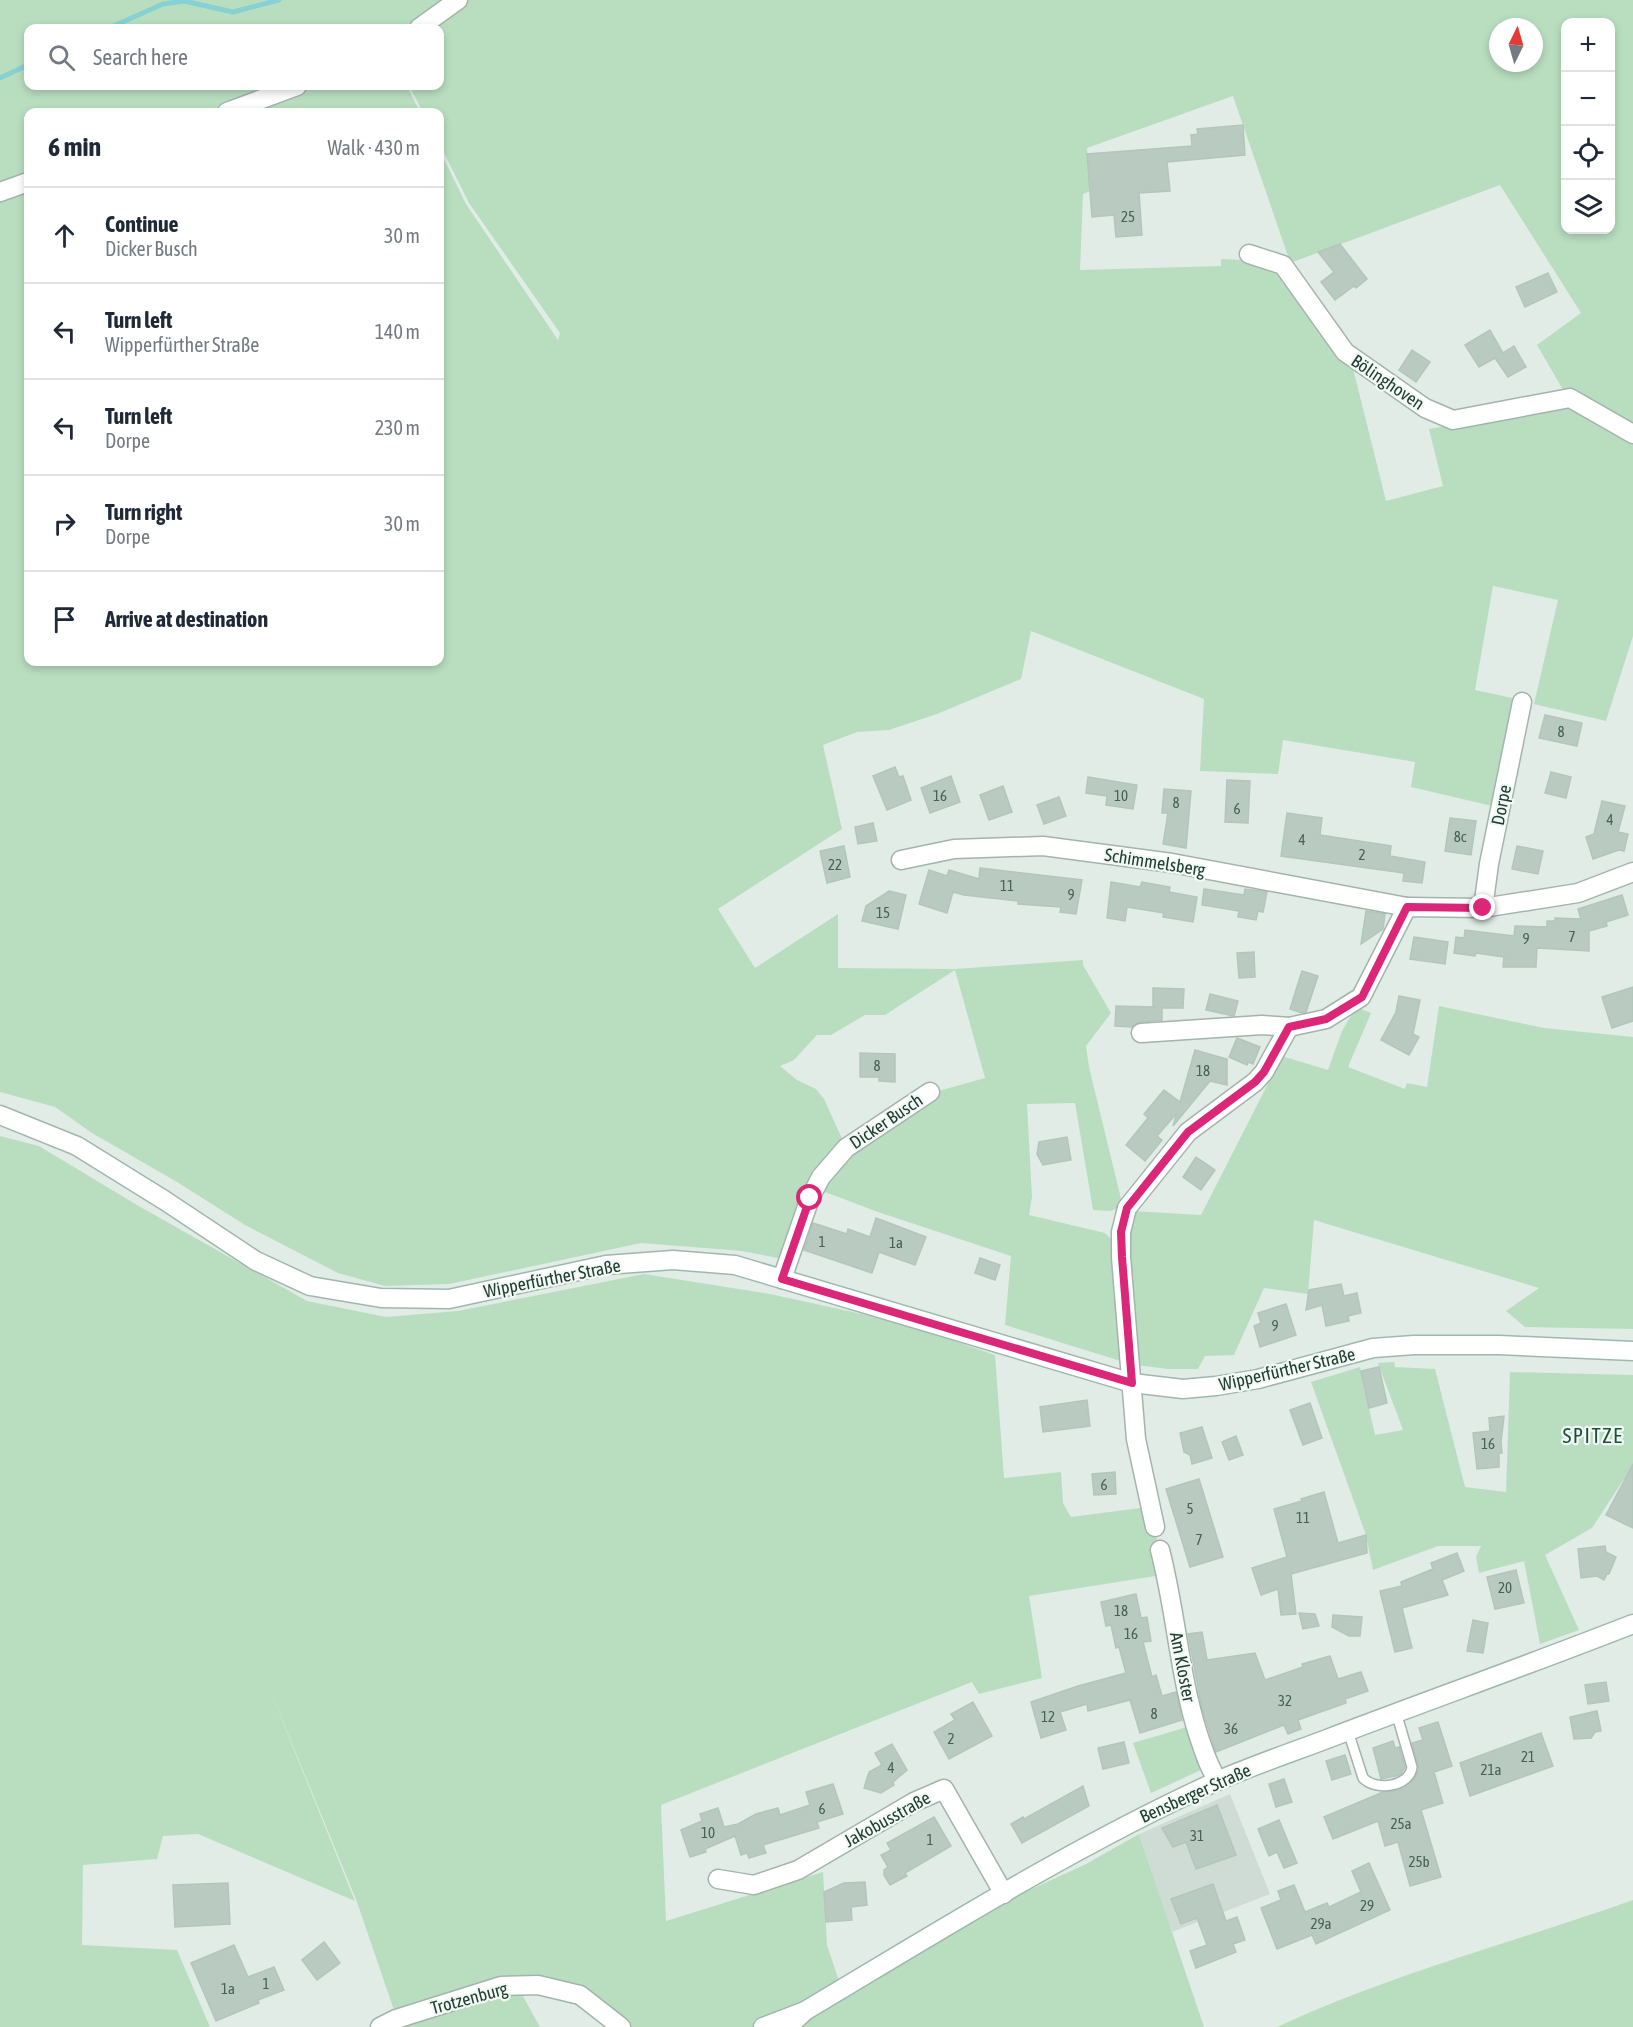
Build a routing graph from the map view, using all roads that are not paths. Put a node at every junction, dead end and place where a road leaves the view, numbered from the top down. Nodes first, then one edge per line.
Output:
1 (458, 0) edge
2 (425, 24) edge
3 (286, 90) edge
4 (238, 108) edge
5 (24, 183) edge
6 (0, 192) edge
7 (1249, 254) dead end
8 (1633, 434) edge
9 (1522, 702) dead end
10 (901, 860) dead end
11 (1633, 872) edge
12 (1407, 907) junction
13 (1483, 908) junction
14 (1289, 1027) junction
15 (1141, 1033) dead end
16 (930, 1092) dead end
17 (0, 1115) edge
18 (782, 1279) junction
19 (1633, 1351) edge
20 (1132, 1383) junction
21 (1155, 1527) dead end
22 (1160, 1550) dead end
23 (1633, 1624) edge
24 (1396, 1712) junction
25 (1348, 1731) junction
26 (1218, 1781) junction
27 (718, 1879) dead end
28 (1004, 1894) junction
29 (805, 2011) junction
30 (380, 2027) edge
31 (621, 2027) edge
32 (764, 2027) edge
33 (788, 2027) edge

1 - 2 street
3 - 4 street
5 - 6 street
7 - 8 street, Bölinghoven
9 - 13 street, Dorpe
10 - 12 street, Schimmelsberg
11 - 13 street
12 - 13 street
12 - 14 street
14 - 15 street
14 - 20 street
16 - 18 street, Dicker Busch
17 - 18 street, Wipperfürther Straße
18 - 20 street, Wipperfürther Straße
19 - 20 street, Wipperfürther Straße
20 - 21 street
22 - 26 street, Am Kloster
23 - 24 street, Bensberger Straße
24 - 25 street, Bensberger Straße
24 - 25 lane
25 - 26 street, Bensberger Straße
26 - 28 street, Bensberger Straße
27 - 28 street, Jakobusstraße
28 - 29 street, Bensberger Straße
29 - 32 street
29 - 33 street, Bensberger Straße
30 - 31 street, Trotzenburg

